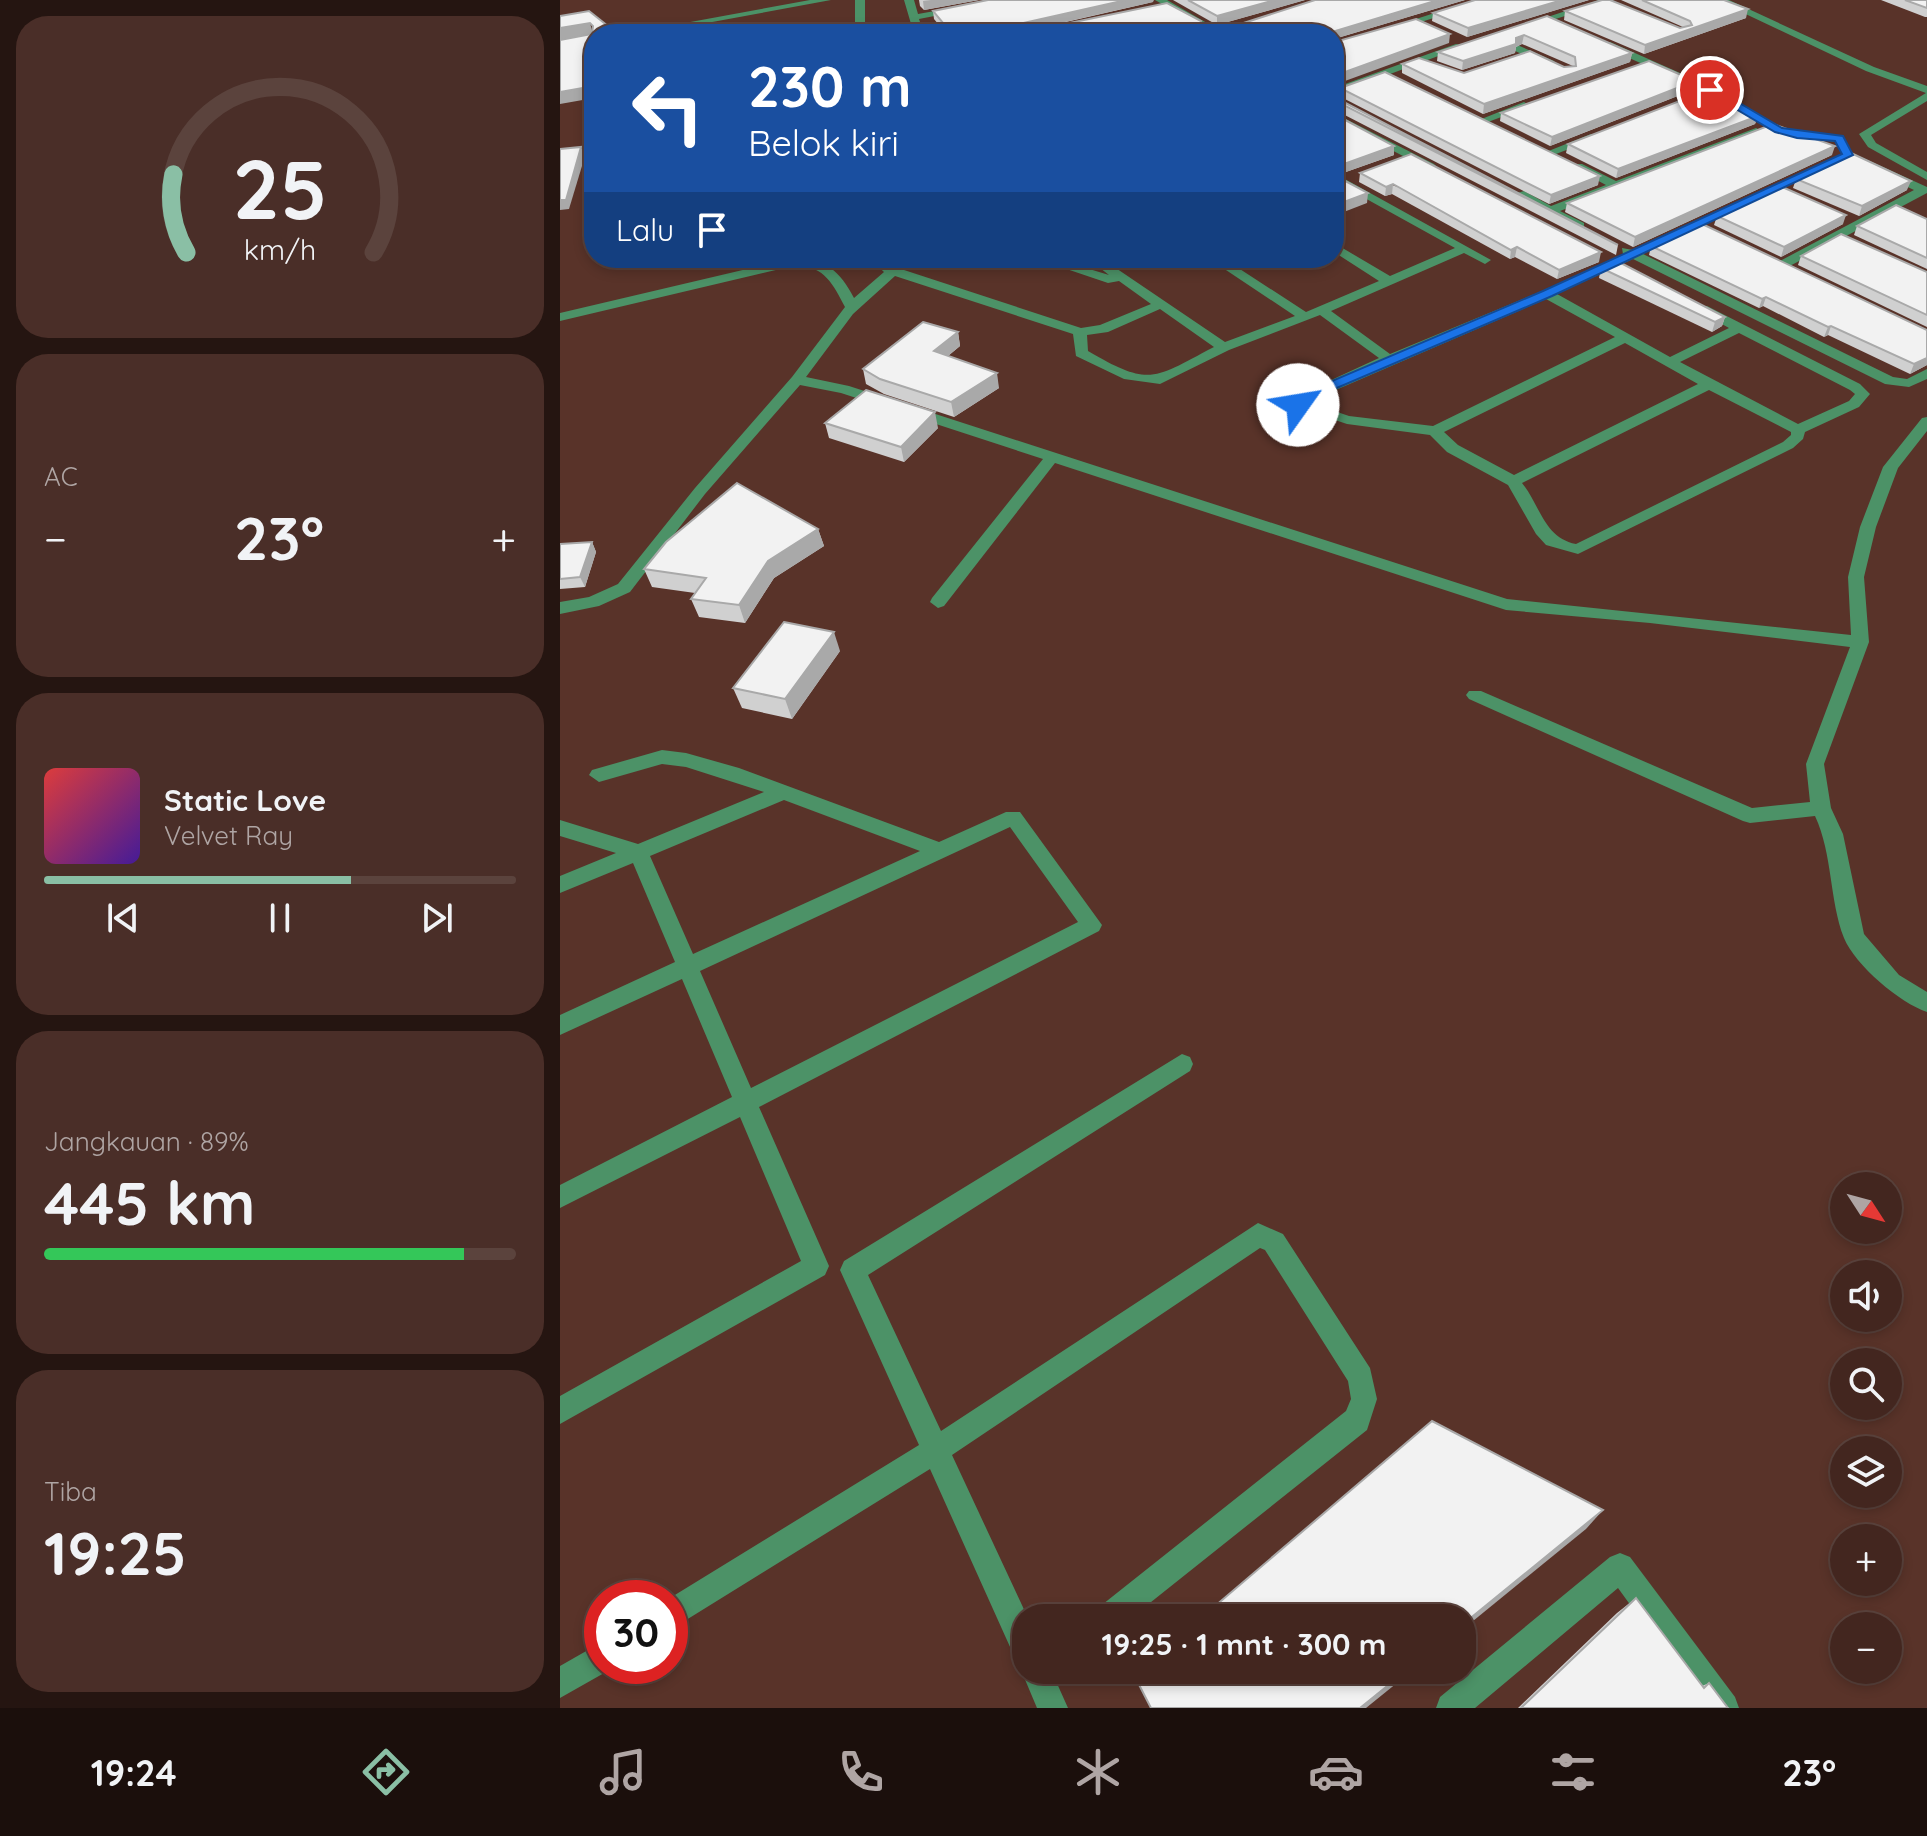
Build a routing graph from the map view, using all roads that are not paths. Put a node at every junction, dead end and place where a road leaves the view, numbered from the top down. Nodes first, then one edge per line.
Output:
1 (826, 0) edge
2 (860, 0) edge
3 (909, 0) edge
4 (1012, 0) edge
5 (1462, 0) edge
6 (1485, 0) edge
7 (1721, 0) edge
8 (1610, 3) edge
9 (1161, 4) edge
10 (915, 17) junction
11 (1547, 19) junction
12 (1416, 21) junction
13 (688, 24) edge
14 (860, 24) edge
15 (917, 24) edge
16 (1198, 24) edge
17 (1562, 25) edge
18 (1428, 26) edge
19 (1519, 28) edge
20 (1506, 33) edge
21 (1492, 37) junction
22 (1591, 37) edge
23 (1454, 38) dead end
24 (1479, 40) edge
25 (1530, 54) junction
26 (1518, 58) edge
27 (1649, 62) junction
28 (1636, 66) edge
29 (1568, 71) edge
30 (1387, 74) junction
31 (1401, 81) edge
32 (1344, 89) edge
33 (1710, 90) junction
34 (1927, 90) edge
35 (1696, 96) edge
36 (1927, 96) edge
37 (1529, 104) edge
38 (1344, 106) edge
39 (1348, 108) edge
40 (1471, 114) edge
41 (1484, 120) junction
42 (1344, 121) edge
43 (1771, 126) junction
44 (1498, 127) edge
45 (1609, 130) edge
46 (1839, 139) junction
47 (1866, 140) junction
48 (1538, 146) edge
49 (1552, 152) junction
50 (1848, 155) junction
51 (1411, 156) junction
52 (1398, 161) edge
53 (1357, 176) edge
54 (1449, 176) edge
55 (1344, 177) edge
56 (1927, 177) edge
57 (1344, 181) edge
58 (1613, 184) junction
59 (1510, 189) edge
60 (1551, 210) junction
61 (1844, 217) edge
62 (1857, 223) junction
63 (1696, 224) junction
64 (1710, 230) edge
65 (1592, 232) edge
66 (1620, 247) edge
67 (1464, 249) junction
68 (1344, 253) edge
69 (1633, 255) junction
70 (1600, 256) edge
71 (1767, 258) edge
72 (1485, 260) dead end
73 (1614, 263) junction
74 (1782, 265) junction
75 (767, 268) edge
76 (827, 268) edge
77 (886, 268) edge
78 (899, 268) edge
79 (1074, 268) edge
80 (1107, 268) edge
81 (1229, 268) edge
82 (1628, 270) edge
83 (893, 271) junction
84 (1795, 271) edge
85 (1387, 280) junction
86 (1129, 284) junction
87 (1547, 294) junction
88 (1683, 299) edge
89 (1159, 305) junction
90 (851, 306) junction
91 (1321, 310) junction
92 (560, 317) edge
93 (1305, 317) junction
94 (1739, 328) junction
95 (1080, 332) junction
96 (1624, 338) junction
97 (1224, 347) junction
98 (1389, 359) junction
99 (1670, 362) junction
100 (1927, 373) edge
101 (797, 380) junction
102 (1709, 384) junction
103 (1927, 421) edge
104 (1798, 430) junction
105 (1435, 431) junction
106 (1051, 458) junction
107 (1513, 481) junction
108 (938, 602) dead end
109 (560, 608) edge
110 (1860, 642) junction
111 (1475, 695) dead end
112 (599, 775) dead end
113 (784, 792) junction
114 (1821, 808) junction
115 (560, 828) edge
116 (939, 850) junction
117 (638, 852) junction
118 (560, 885) edge
119 (687, 966) junction
120 (1927, 1003) edge
121 (560, 1025) edge
122 (1182, 1064) dead end
123 (746, 1102) junction
124 (560, 1197) edge
125 (560, 1411) edge
126 (936, 1450) junction
127 (688, 1604) edge
128 (1126, 1604) edge
129 (1012, 1613) edge
130 (584, 1668) edge
131 (560, 1683) edge
132 (1044, 1684) edge
133 (1053, 1708) edge
134 (1451, 1708) edge
135 (1724, 1708) edge

1 - 13 street
2 - 14 street
3 - 10 street
4 - 10 street
5 - 12 street
6 - 12 street
7 - 34 street
8 - 11 street
9 - 16 street
10 - 15 street
11 - 17 street
11 - 19 street
12 - 18 street
20 - 21 street
21 - 24 street
21 - 25 street
22 - 27 street
23 - 30 street
25 - 26 street
25 - 29 street
27 - 28 street
27 - 33 street
30 - 31 street
30 - 32 street
33 - 35 street
33 - 43 street
36 - 47 street
37 - 41 street
38 - 39 street
40 - 41 street
41 - 44 street
42 - 51 street
43 - 46 street
43 - 58 street
45 - 49 street
46 - 47 street
46 - 50 street
47 - 56 street
48 - 49 street
49 - 58 street
50 - 62 street
50 - 63 street
51 - 52 street
51 - 54 street
53 - 55 street
57 - 67 street
58 - 60 street
59 - 60 street
60 - 65 street
61 - 62 street
62 - 74 street
63 - 64 street
63 - 69 street
66 - 69 street
67 - 72 street
67 - 85 street
68 - 85 street
69 - 73 street
69 - 100 street
70 - 73 street
71 - 74 street
73 - 82 street
73 - 87 street
74 - 84 street
75 - 92 street
76 - 90 street
77 - 83 street
78 - 83 street
79 - 86 street
80 - 86 street
81 - 93 street
83 - 90 street
83 - 95 street
85 - 91 street
86 - 89 street
87 - 96 street
87 - 98 street
88 - 94 street
89 - 95 street
89 - 97 street
90 - 101 street
91 - 93 street
91 - 98 street
93 - 97 street
94 - 99 street
94 - 104 street
95 - 97 street
96 - 99 street
96 - 105 street
98 - 105 street
99 - 102 street
101 - 106 street
101 - 109 street
102 - 104 street
102 - 107 street
103 - 110 street
104 - 107 street
105 - 107 street
106 - 108 street
106 - 110 street
110 - 114 street
111 - 114 street
112 - 113 street
113 - 116 street
113 - 117 street
114 - 120 street
115 - 117 street
116 - 119 street
116 - 123 street
117 - 118 street
117 - 119 street
119 - 121 street
119 - 123 street
122 - 126 street
123 - 124 street
123 - 125 street
126 - 127 street
126 - 128 street
126 - 129 street
130 - 131 street
132 - 133 street
134 - 135 street

